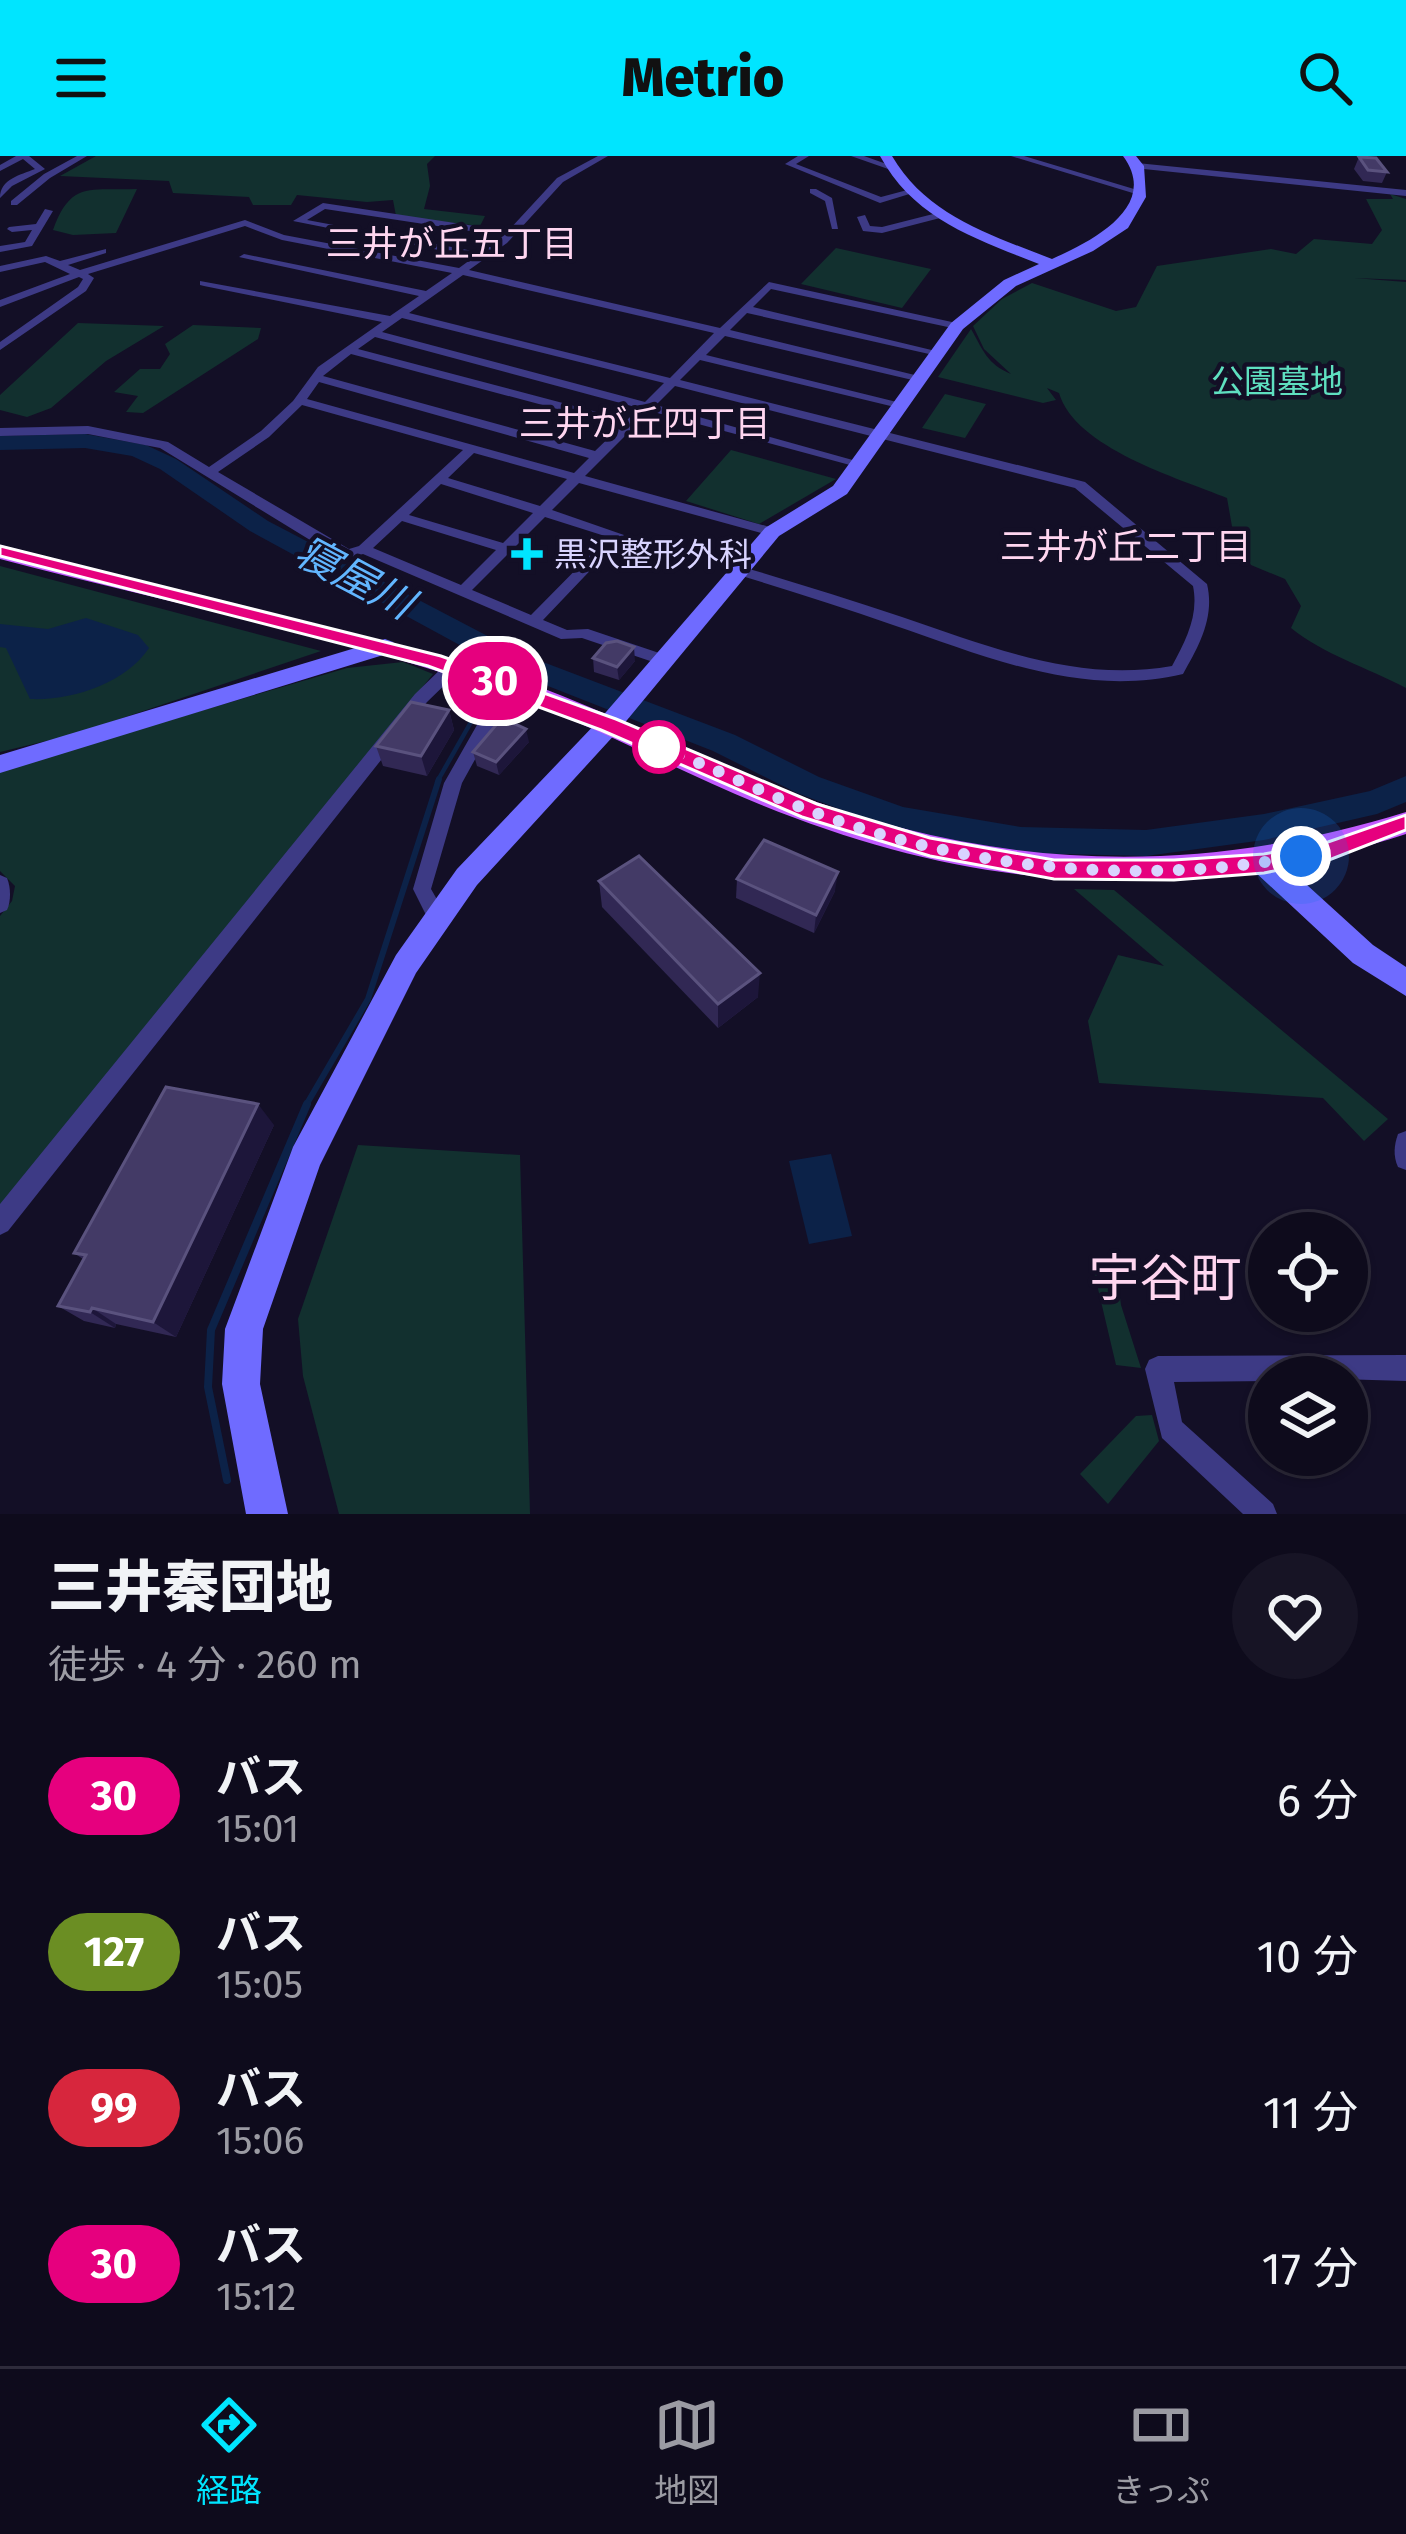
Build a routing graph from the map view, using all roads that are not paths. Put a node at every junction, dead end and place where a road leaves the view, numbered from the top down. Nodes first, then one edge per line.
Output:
1 (23, 156) edge
2 (82, 156) edge
3 (604, 156) edge
4 (805, 156) edge
5 (855, 156) edge
6 (1015, 156) edge
7 (888, 161) edge
8 (1133, 161) edge
9 (824, 167) dead end
10 (0, 168) edge
11 (809, 172) junction
12 (1391, 180) edge
13 (9, 184) junction
14 (40, 184) junction
15 (813, 191) dead end
16 (1139, 191) junction
17 (911, 192) junction
18 (1404, 193) edge
19 (0, 195) edge
20 (867, 195) junction
21 (14, 203) dead end
22 (844, 205) dead end
23 (0, 213) edge
24 (941, 214) junction
25 (399, 219) junction
26 (39, 227) junction
27 (12, 230) dead end
28 (509, 234) junction
29 (374, 236) junction
30 (0, 249) edge
31 (352, 250) junction
32 (102, 251) dead end
33 (469, 253) dead end
34 (244, 257) dead end
35 (64, 263) junction
36 (1052, 264) junction
37 (0, 268) edge
38 (460, 271) junction
39 (84, 272) junction
40 (319, 272) junction
41 (0, 279) edge
42 (204, 283) dead end
43 (26, 294) junction
44 (427, 294) junction
45 (279, 298) junction
46 (0, 304) edge
47 (745, 309) junction
48 (396, 317) junction
49 (957, 326) junction
50 (720, 332) junction
51 (372, 333) junction
52 (7, 337) edge
53 (0, 347) edge
54 (348, 350) junction
55 (938, 353) junction
56 (697, 356) junction
57 (921, 377) junction
58 (317, 379) junction
59 (672, 380) junction
60 (482, 386) junction
61 (300, 400) junction
62 (903, 405) junction
63 (647, 406) junction
64 (448, 414) junction
65 (629, 424) junction
66 (0, 432) edge
67 (883, 433) junction
68 (422, 435) junction
69 (471, 449) junction
70 (598, 456) junction
71 (861, 464) junction
72 (211, 471) junction
73 (578, 476) junction
74 (439, 478) junction
75 (544, 512) junction
76 (399, 516) junction
77 (772, 532) junction
78 (364, 548) junction
79 (506, 548) junction
80 (0, 552) edge
81 (738, 570) junction
82 (463, 591) junction
83 (534, 621) junction
84 (386, 647) junction
85 (662, 660) junction
86 (452, 668) junction
87 (508, 685) junction
88 (613, 720) junction
89 (0, 764) edge
90 (1406, 824) edge
91 (1264, 863) junction
92 (0, 883) edge
93 (0, 904) edge
94 (436, 917) junction
95 (1406, 983) edge
96 (1406, 1142) edge
97 (1406, 1159) edge
98 (0, 1223) edge
99 (1406, 1368) edge
100 (267, 1514) edge
101 (1263, 1514) edge

1 - 10 street
1 - 13 street
2 - 14 street
3 - 28 street
4 - 11 street
5 - 7 street
6 - 16 street
7 - 17 street
8 - 16 street
8 - 18 street
9 - 11 street
11 - 20 street
12 - 18 street
13 - 14 street
13 - 19 street
14 - 21 street
15 - 24 street
16 - 36 street
17 - 20 street
17 - 24 street
20 - 22 street
23 - 26 street
24 - 36 street
25 - 28 street
25 - 29 street
25 - 29 street
26 - 27 street
26 - 30 street
28 - 38 street
29 - 31 street
29 - 33 street
31 - 38 street
31 - 39 street
31 - 40 street
32 - 35 street
34 - 40 street
35 - 37 street
35 - 39 street
36 - 49 street
38 - 44 street
38 - 50 street
39 - 43 street
39 - 52 street
40 - 44 street
40 - 45 street
41 - 43 street
42 - 45 street
43 - 46 street
44 - 48 street
45 - 48 street
47 - 49 street
47 - 50 street
47 - 55 street
48 - 51 street
48 - 59 street
49 - 55 street
50 - 56 street
50 - 57 street
51 - 54 street
51 - 63 street
52 - 53 street
54 - 58 street
54 - 60 street
55 - 57 street
56 - 59 street
56 - 62 street
57 - 62 street
58 - 61 street
58 - 64 street
59 - 63 street
59 - 67 street
60 - 64 street
60 - 65 street
61 - 68 street
61 - 72 street
62 - 67 street
63 - 65 street
63 - 71 street
64 - 68 street
64 - 70 street
65 - 70 street
66 - 72 street
67 - 71 street
67 - 81 street
68 - 69 street
69 - 73 street
69 - 74 street
70 - 73 street
71 - 77 street
72 - 78 street
73 - 75 street
73 - 77 street
74 - 75 street
74 - 76 street
75 - 79 street
75 - 83 street
76 - 78 street
76 - 79 street
77 - 81 street
78 - 82 street
79 - 82 street
80 - 84 main road
81 - 85 street
82 - 83 street
83 - 85 street
84 - 86 main road
84 - 89 street
85 - 88 street
86 - 87 main road
86 - 98 street
87 - 88 main road
87 - 94 street
88 - 91 main road
88 - 94 street
90 - 91 main road
91 - 95 street
92 - 93 street
94 - 100 street
96 - 97 street
99 - 101 street

